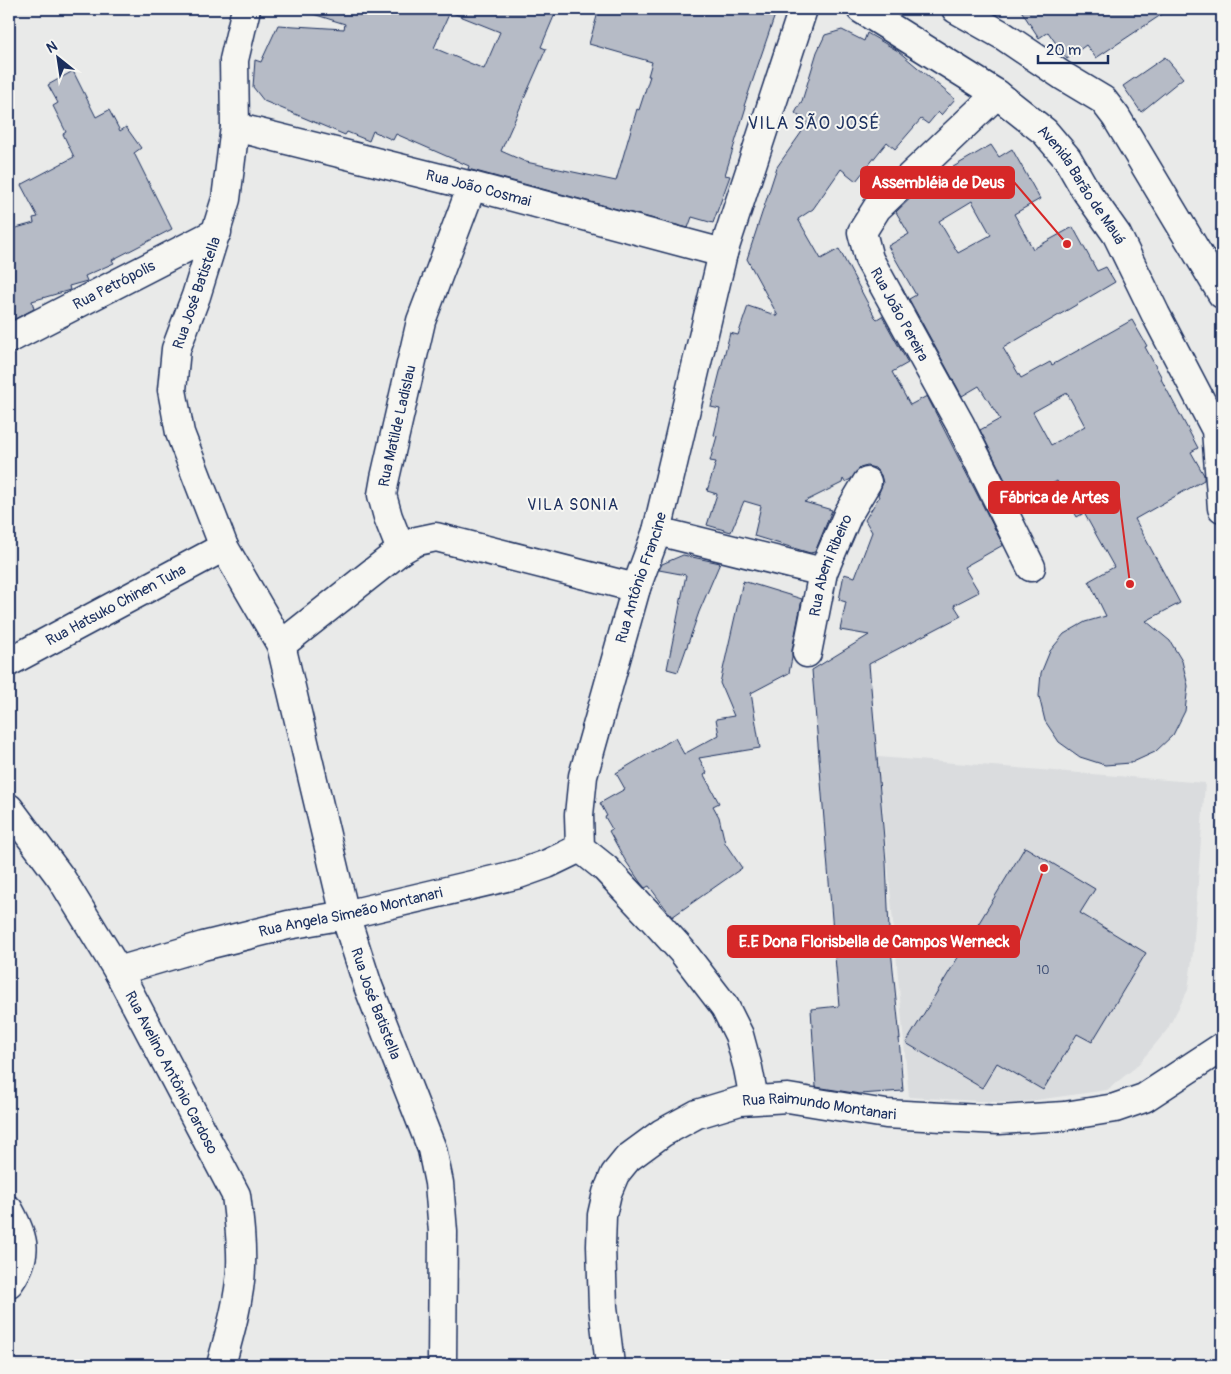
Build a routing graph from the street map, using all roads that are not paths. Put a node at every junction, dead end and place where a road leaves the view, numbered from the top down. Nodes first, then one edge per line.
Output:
1 (246, 9) edge
2 (803, 9) edge
3 (861, 9) edge
4 (956, 9) edge
5 (997, 94) junction
6 (234, 127) junction
7 (472, 186) junction
8 (217, 232) junction
9 (723, 252) junction
10 (1222, 294) edge
11 (9, 339) edge
12 (1181, 364) junction
13 (1222, 401) edge
14 (1219, 432) edge
15 (867, 482) dead end
16 (1222, 508) edge
17 (657, 530) junction
18 (224, 547) junction
19 (401, 550) junction
20 (1031, 567) dead end
21 (823, 572) junction
22 (636, 588) junction
23 (281, 645) junction
24 (807, 653) dead end
25 (9, 662) edge
26 (9, 808) edge
27 (580, 848) junction
28 (344, 914) junction
29 (118, 971) junction
30 (1222, 1047) edge
31 (754, 1099) junction
32 (9, 1210) edge
33 (9, 1283) edge
34 (220, 1365) edge
35 (442, 1365) edge
36 (610, 1365) edge

1 - 6 street, Rua José Batistella
2 - 9 street, Rua Antônio Francine
3 - 5 street, Avenida Barão de Mauá
4 - 10 street
5 - 12 street, Avenida Barão de Mauá
5 - 20 street, Rua João Pereira
6 - 7 street, Rua João Cosmai
6 - 8 street, Rua José Batistella
7 - 9 street, Rua João Cosmai
7 - 19 street, Rua Matilde Ladislau
8 - 11 street, Rua Petrópolis
8 - 18 street, Rua José Batistella
9 - 17 street, Rua Antônio Francine
12 - 13 street
12 - 14 street, Avenida Barão de Mauá
14 - 16 street
15 - 21 street, Rua Abeni Ribeiro
17 - 21 street
17 - 22 street, Rua Antônio Francine
18 - 23 street, Rua José Batistella
18 - 25 street, Rua Hatsuko Chinen Tuha
19 - 22 street
19 - 23 street
21 - 24 street, Rua Abeni Ribeiro
22 - 27 street, Rua Antônio Francine
23 - 28 street, Rua José Batistella
26 - 29 street, Rua Avelino Antônio Cardoso
27 - 28 street, Rua Angela Simeão Montanari
27 - 31 street
28 - 29 street, Rua Angela Simeão Montanari
28 - 35 street, Rua José Batistella
29 - 34 street, Rua Avelino Antônio Cardoso
30 - 31 street, Rua Raimundo Montanari
31 - 36 street, Rua Raimundo Montanari
32 - 33 street

